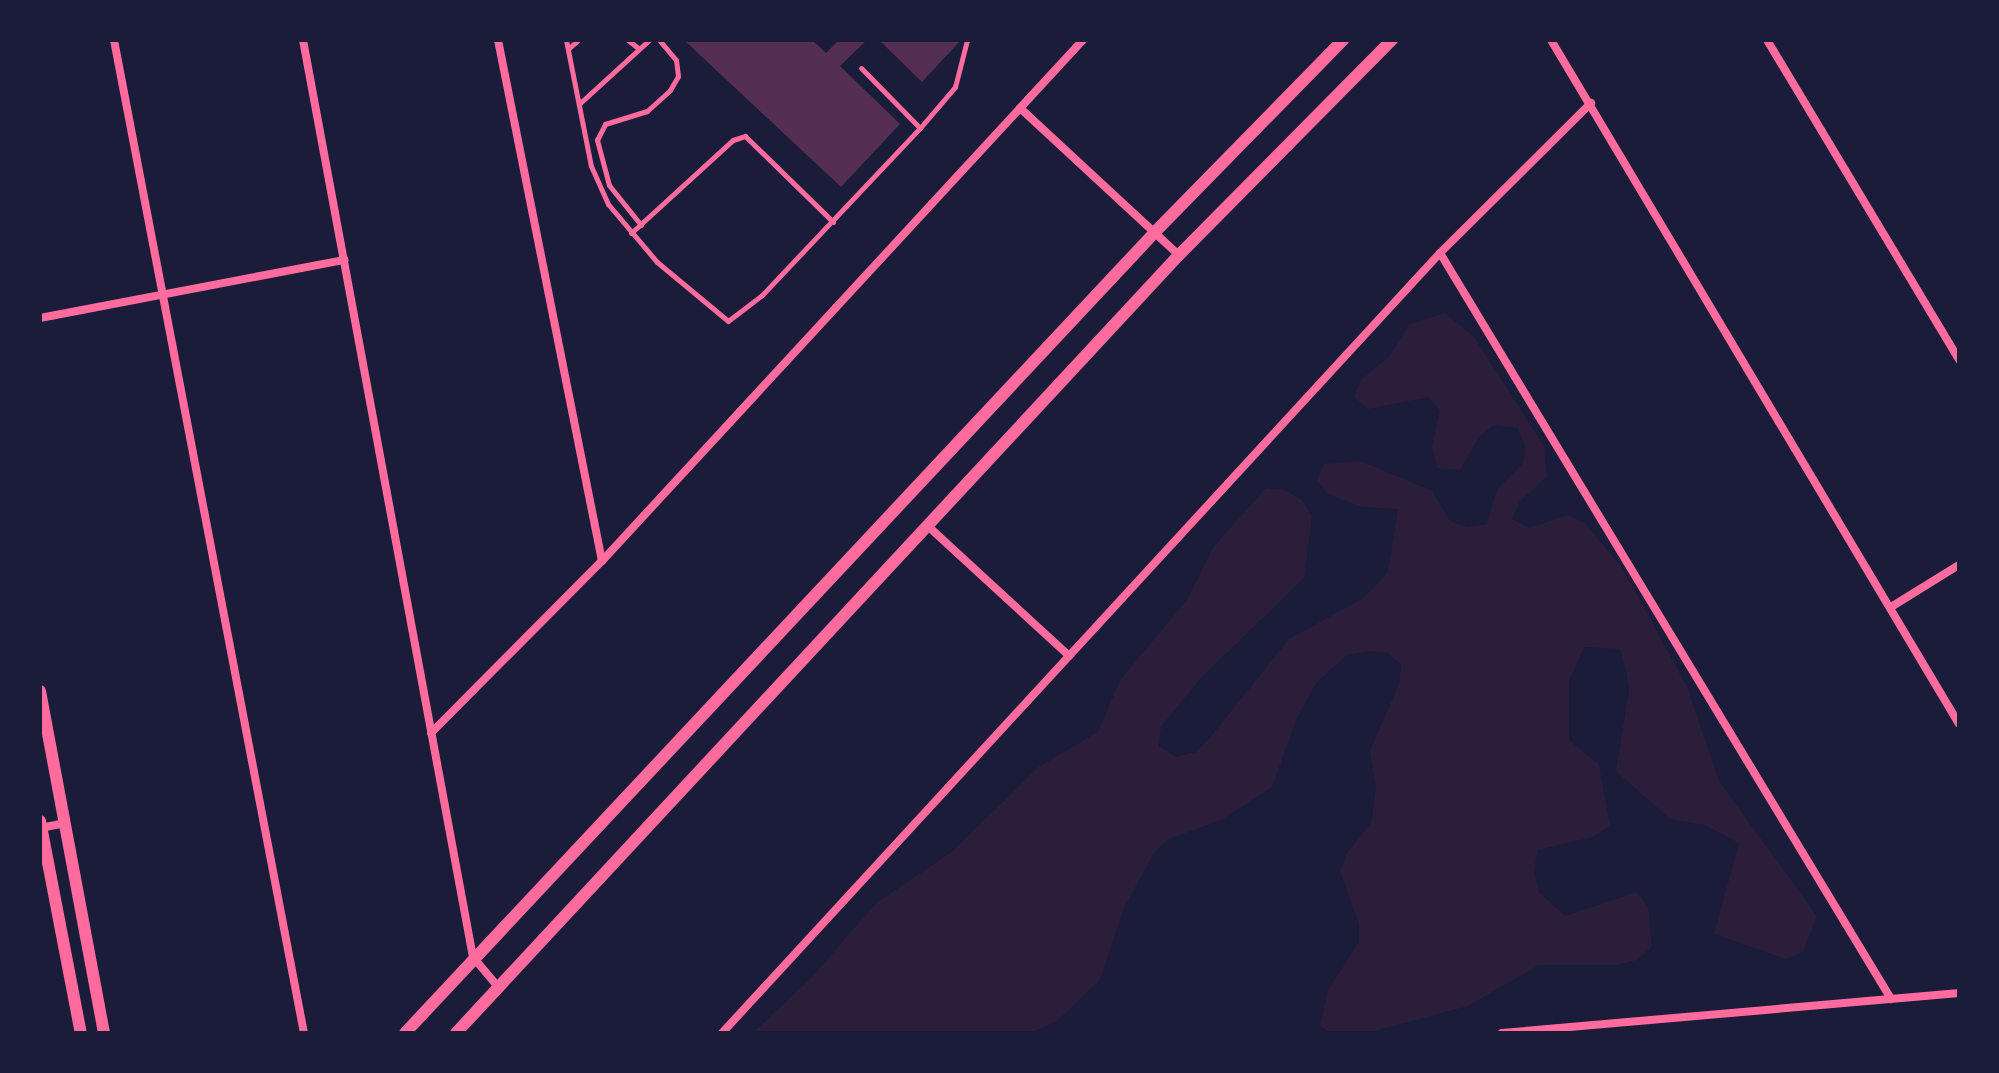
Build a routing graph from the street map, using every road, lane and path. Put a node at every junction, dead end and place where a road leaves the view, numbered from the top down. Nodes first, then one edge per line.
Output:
1 (114, 40) edge
2 (303, 40) edge
3 (498, 40) edge
4 (566, 40) edge
5 (578, 40) edge
6 (628, 40) edge
7 (649, 40) edge
8 (659, 40) edge
9 (967, 40) edge
10 (1083, 40) edge
11 (1343, 40) edge
12 (1392, 40) edge
13 (1551, 40) edge
14 (1767, 40) edge
15 (568, 49) junction
16 (639, 49) junction
17 (861, 68) dead end
18 (1591, 103) junction
19 (578, 105) junction
20 (1020, 108) junction
21 (920, 128) junction
22 (833, 222) junction
23 (641, 225) junction
24 (1155, 232) junction
25 (631, 233) junction
26 (1440, 253) junction
27 (1179, 255) junction
28 (345, 260) junction
29 (162, 294) junction
30 (40, 318) edge
31 (1959, 360) edge
32 (930, 528) junction
33 (602, 561) junction
34 (1959, 565) edge
35 (1891, 607) junction
36 (1069, 656) junction
37 (40, 691) edge
38 (1959, 724) edge
39 (431, 733) junction
40 (65, 823) junction
41 (40, 825) edge
42 (473, 957) junction
43 (498, 987) junction
44 (1959, 993) edge
45 (1891, 999) junction
46 (81, 1033) edge
47 (104, 1033) edge
48 (304, 1033) edge
49 (405, 1033) edge
50 (456, 1033) edge
51 (722, 1033) edge
52 (1502, 1033) edge

1 - 29 street
2 - 28 street
3 - 33 street
4 - 15 lane
5 - 15 lane
6 - 16 lane
7 - 16 lane
8 - 23 lane
9 - 21 lane
10 - 20 street
11 - 24 street
12 - 27 street
13 - 18 street
14 - 31 street
15 - 19 lane
16 - 19 lane
17 - 21 lane
18 - 26 street
18 - 35 street
19 - 25 lane
20 - 24 street
20 - 33 street
21 - 22 lane
22 - 23 lane
22 - 25 lane
23 - 25 lane
24 - 27 street
24 - 42 street
26 - 36 street
26 - 45 street
27 - 32 street
28 - 29 street
28 - 39 street
29 - 30 street
29 - 48 street
32 - 36 street
32 - 43 street
33 - 39 street
34 - 35 street
35 - 38 street
36 - 51 street
37 - 40 street
39 - 42 street
40 - 41 street
40 - 47 street
41 - 46 street
42 - 43 street
42 - 49 street
43 - 50 street
44 - 45 street
45 - 52 street

